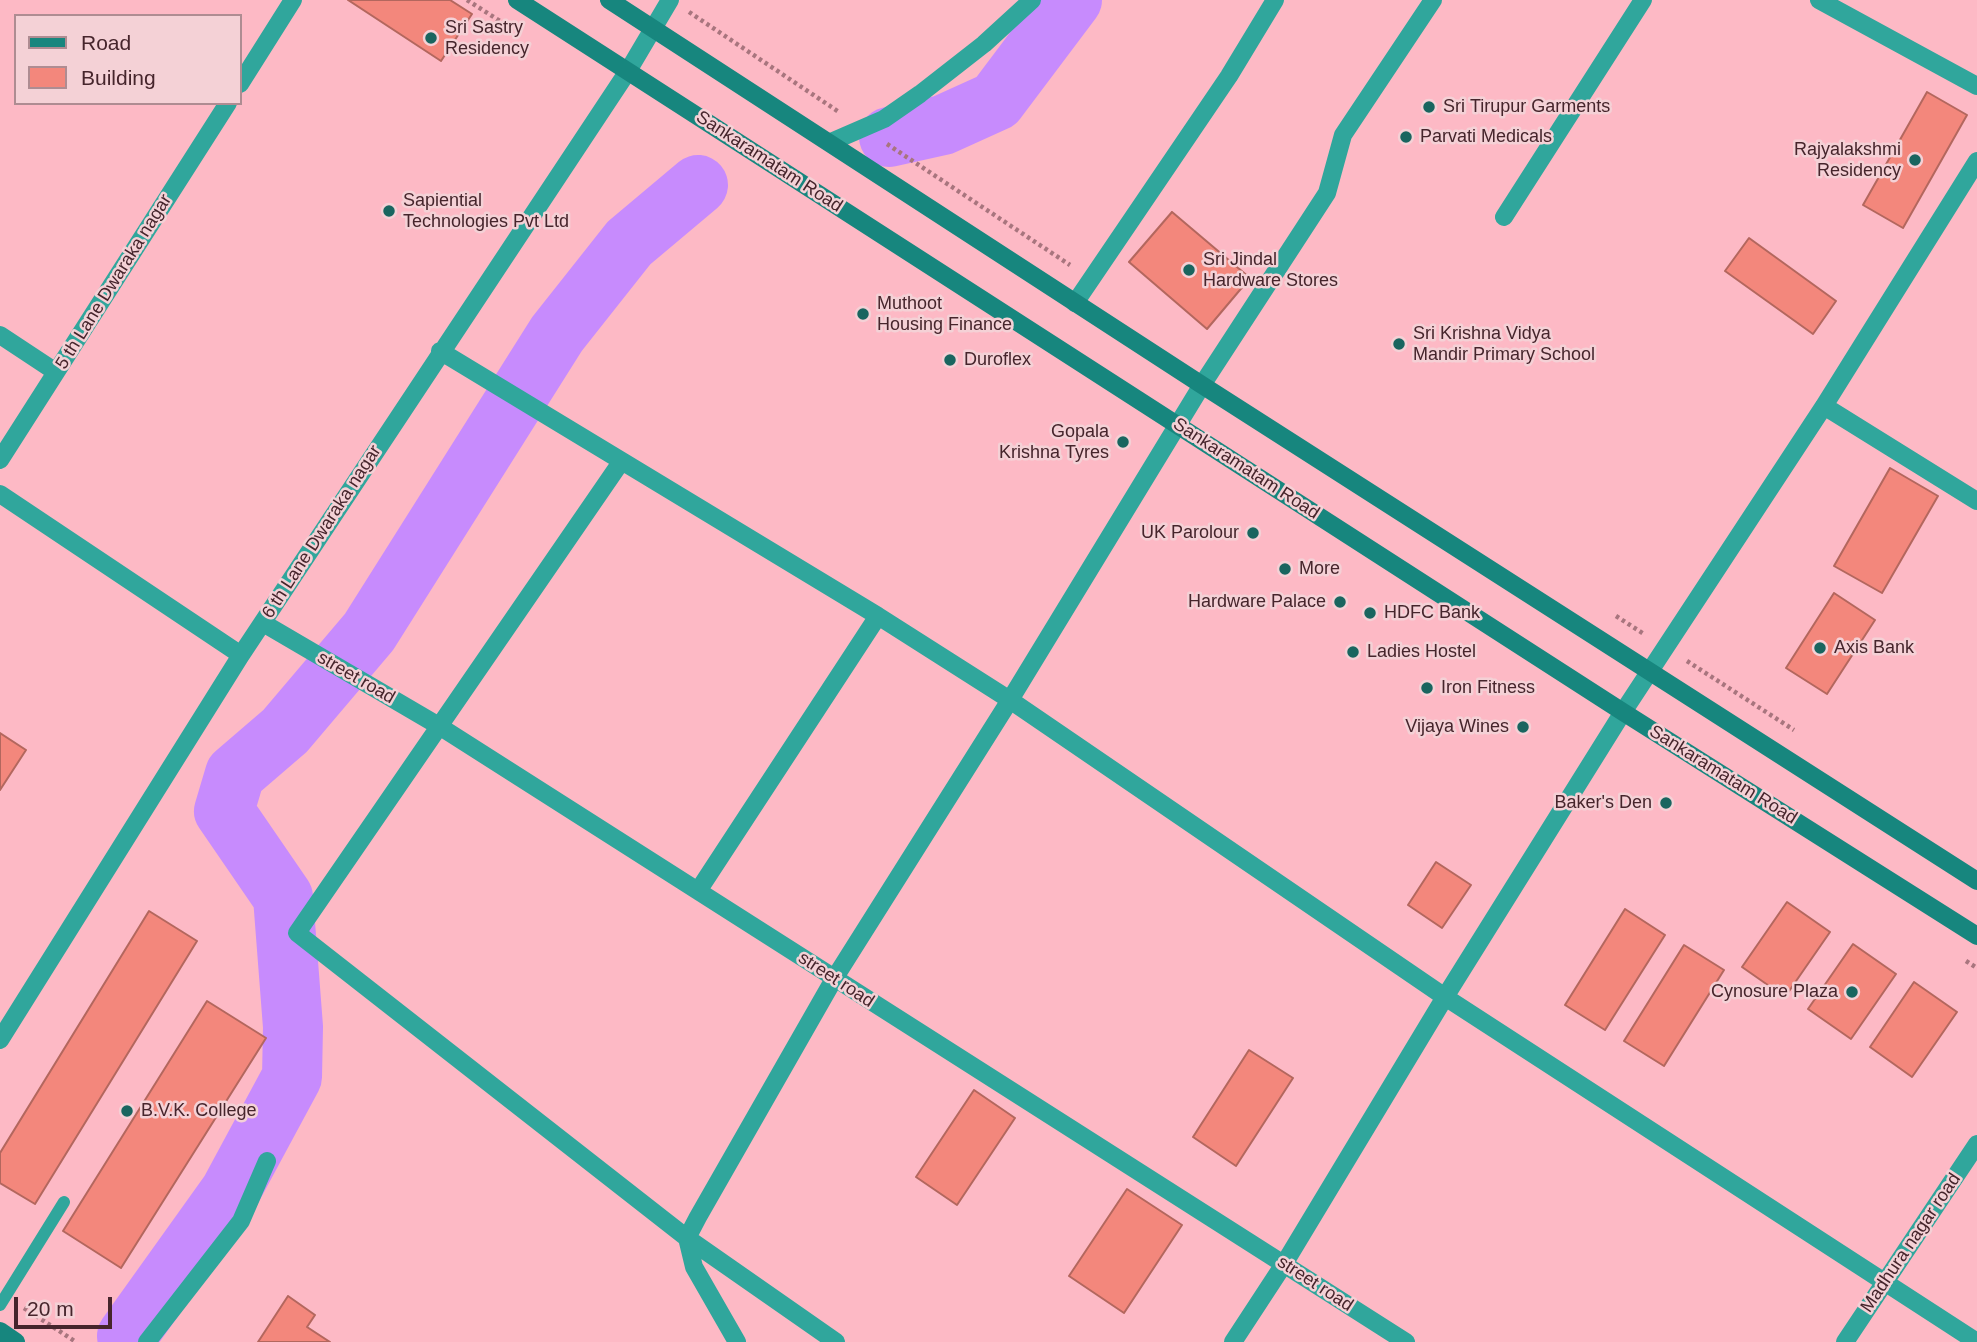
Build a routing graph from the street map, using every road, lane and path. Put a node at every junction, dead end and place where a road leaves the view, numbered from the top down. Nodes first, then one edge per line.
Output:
1 (293, 0) edge
2 (517, 0) edge
3 (609, 0) edge
4 (1032, 0) edge
5 (1275, 0) edge
6 (1433, 0) edge
7 (1643, 0) edge
8 (1819, 0) edge
9 (675, 3) edge
10 (653, 29) junction
11 (628, 71) junction
12 (242, 81) edge
13 (1977, 86) edge
14 (227, 105) edge
15 (863, 128) junction
16 (831, 142) junction
17 (1977, 161) edge
18 (1504, 217) dead end
19 (1091, 279) junction
20 (1075, 303) junction
21 (0, 335) edge
22 (440, 351) junction
23 (56, 372) junction
24 (1202, 385) junction
25 (1825, 406) junction
26 (1178, 425) junction
27 (0, 460) edge
28 (621, 462) junction
29 (0, 494) edge
30 (1977, 501) edge
31 (1613, 614) dead end
32 (878, 616) junction
33 (263, 623) junction
34 (1665, 648) junction
35 (241, 656) junction
36 (1649, 672) junction
37 (1010, 700) junction
38 (1623, 712) junction
39 (439, 726) junction
40 (1803, 736) dead end
41 (1977, 881) edge
42 (698, 891) junction
43 (1977, 936) edge
44 (834, 979) junction
45 (1445, 997) junction
46 (0, 1040) edge
47 (1977, 1144) edge
48 (267, 1161) dead end
49 (65, 1202) dead end
50 (687, 1238) junction
51 (1284, 1264) junction
52 (1885, 1281) junction
53 (3, 1301) edge
54 (0, 1331) edge
55 (16, 1342) edge
56 (76, 1342) edge
57 (147, 1342) edge
58 (737, 1342) edge
59 (836, 1342) edge
60 (1233, 1342) edge
61 (1406, 1342) edge
62 (1845, 1342) edge
63 (1977, 1342) edge

1 - 12 street
2 - 11 main road, Sankaramatam Road
3 - 10 main road
4 - 15 street
5 - 19 street
6 - 24 street
7 - 18 street
8 - 13 street
9 - 10 street, 6 th Lane Dwaraka nagar
9 - 15 path
10 - 11 street, 6 th Lane Dwaraka nagar
10 - 16 main road
11 - 22 street, 6 th Lane Dwaraka nagar
11 - 26 main road, Sankaramatam Road
14 - 23 street, 5 th Lane Dwaraka nagar
15 - 16 street
15 - 19 path
16 - 20 main road
17 - 25 street
19 - 20 street
20 - 24 main road
21 - 23 street
22 - 28 street
22 - 33 street, 6 th Lane Dwaraka nagar
23 - 27 street, 5 th Lane Dwaraka nagar
24 - 26 street
24 - 36 main road
25 - 30 street
25 - 34 street
26 - 37 street
26 - 38 main road, Sankaramatam Road
28 - 32 street
28 - 39 street
29 - 35 street
31 - 34 path
32 - 37 street
32 - 42 street
33 - 35 street, 6 th Lane Dwaraka nagar
33 - 39 street, street road
34 - 36 street
34 - 40 path
35 - 46 street, 6 th Lane Dwaraka nagar
36 - 38 street
36 - 41 main road
37 - 44 street
37 - 45 street
38 - 43 main road, Sankaramatam Road
38 - 45 street
39 - 42 street, street road
39 - 50 street
42 - 44 street, street road
44 - 50 street
44 - 51 street, street road
45 - 51 street
45 - 52 street
47 - 52 street, Madhura nagar road
48 - 57 street
49 - 53 lane
50 - 58 street
50 - 59 street
51 - 60 street
51 - 61 street, street road
52 - 62 street, Madhura nagar road
52 - 63 street
53 - 56 path
54 - 55 main road

